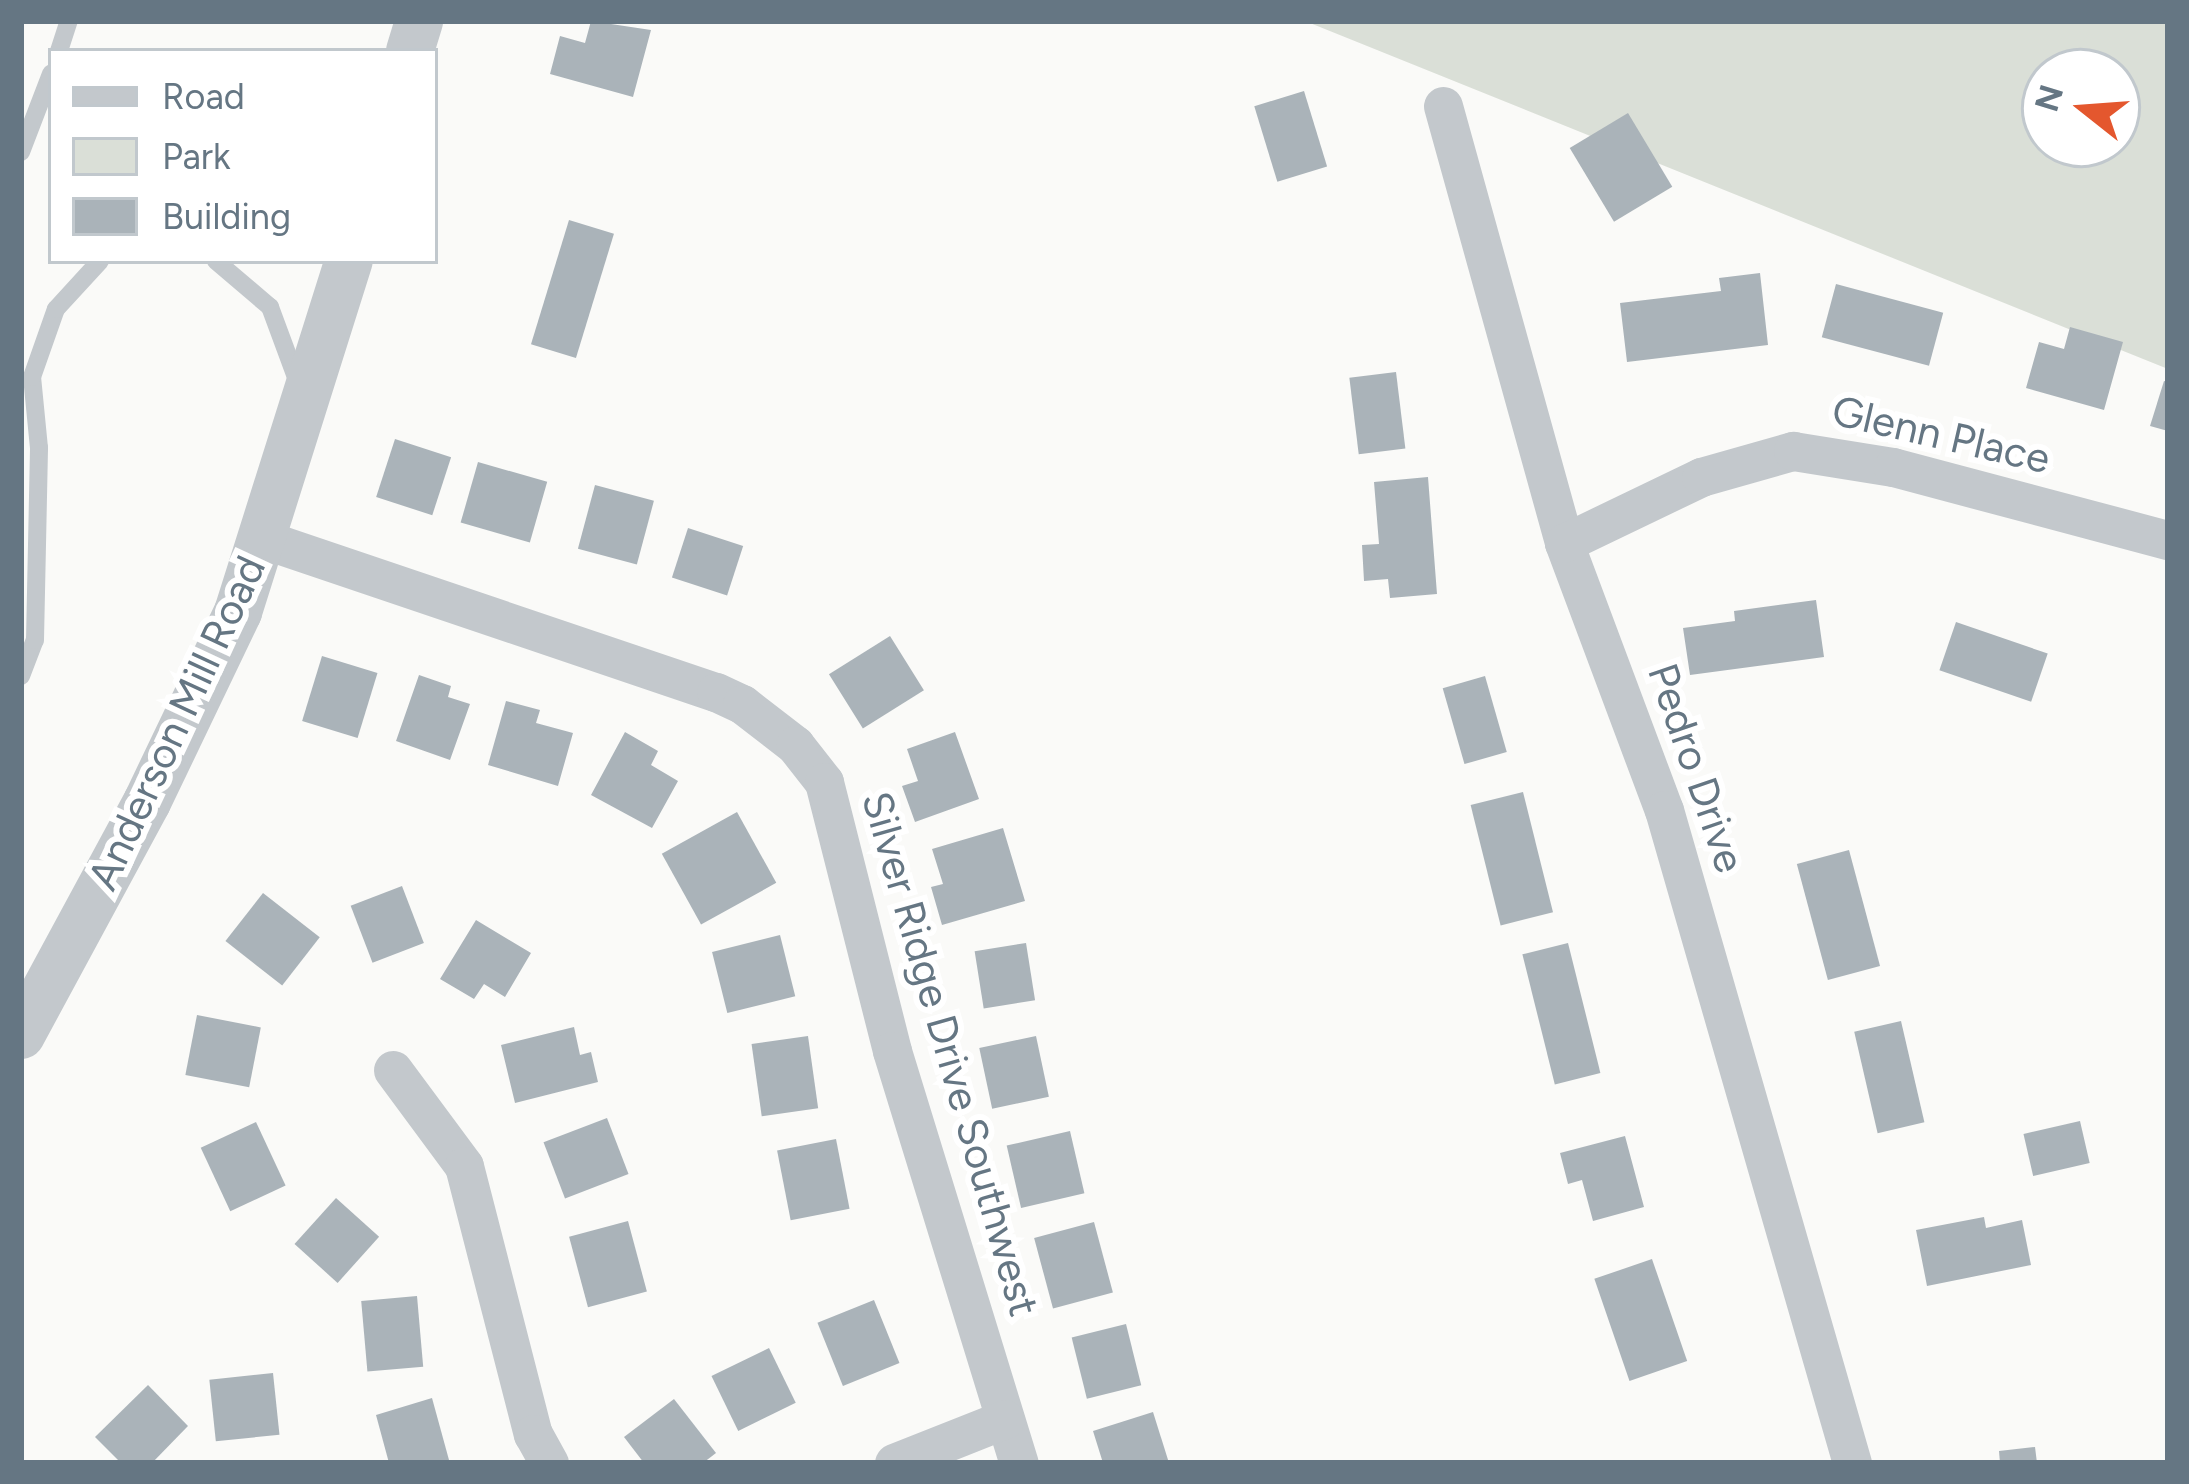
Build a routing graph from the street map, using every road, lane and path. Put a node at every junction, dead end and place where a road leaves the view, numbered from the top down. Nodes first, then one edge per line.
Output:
1 (48, 82) edge
2 (1443, 106) dead end
3 (21, 152) edge
4 (97, 264) edge
5 (219, 264) edge
6 (342, 265) edge
7 (306, 406) junction
8 (263, 539) junction
9 (2168, 541) edge
10 (1564, 543) junction
11 (21, 676) edge
12 (21, 1035) edge
13 (392, 1070) dead end
14 (1005, 1419) junction
15 (549, 1463) edge
16 (894, 1463) edge
17 (1018, 1463) edge
18 (1852, 1463) edge

1 - 3 lane
2 - 10 street, Pedro Drive
4 - 11 lane
5 - 7 lane
6 - 7 street, Anderson Mill Road
7 - 8 street, Anderson Mill Road
8 - 12 street, Anderson Mill Road
8 - 14 street, Silver Ridge Drive Southwest
9 - 10 street, Glenn Place
10 - 18 street, Pedro Drive
13 - 15 street
14 - 16 street
14 - 17 street, Silver Ridge Drive Southwest

